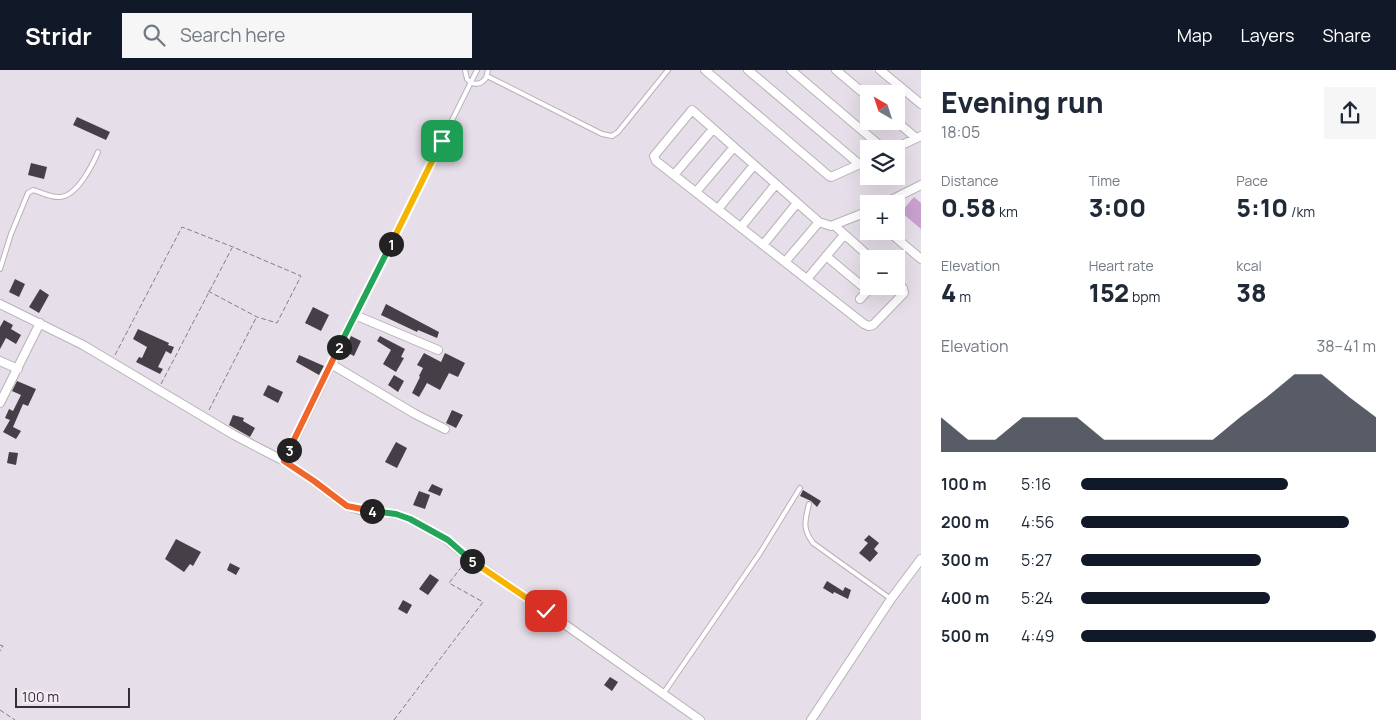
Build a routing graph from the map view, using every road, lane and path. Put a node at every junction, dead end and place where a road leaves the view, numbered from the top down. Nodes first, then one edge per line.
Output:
1 (465, 70) edge
2 (477, 70) edge
3 (488, 70) edge
4 (668, 70) edge
5 (704, 70) edge
6 (748, 70) edge
7 (791, 70) edge
8 (836, 70) edge
9 (880, 70) edge
10 (487, 76) junction
11 (471, 83) junction
12 (860, 90) edge
13 (921, 104) edge
14 (905, 127) edge
15 (713, 129) junction
16 (919, 137) edge
17 (873, 140) edge
18 (905, 143) edge
19 (734, 147) junction
20 (98, 152) dead end
21 (859, 164) joint
22 (754, 165) junction
23 (674, 175) junction
24 (776, 184) junction
25 (921, 185) edge
26 (696, 192) junction
27 (901, 195) edge
28 (798, 203) junction
29 (718, 209) junction
30 (860, 216) edge
31 (819, 222) junction
32 (834, 225) junction
33 (741, 227) junction
34 (844, 235) junction
35 (899, 240) edge
36 (763, 245) junction
37 (233, 246) junction
38 (862, 250) edge
39 (826, 256) junction
40 (921, 258) edge
41 (785, 262) junction
42 (0, 269) edge
43 (807, 279) junction
44 (860, 282) edge
45 (208, 291) junction
46 (864, 295) edge
47 (902, 295) edge
48 (860, 299) dead end
49 (0, 304) edge
50 (355, 315) junction
51 (257, 317) junction
52 (40, 323) junction
53 (438, 350) dead end
54 (0, 361) edge
55 (112, 361) junction
56 (330, 364) junction
57 (18, 370) junction
58 (158, 389) junction
59 (0, 403) edge
60 (205, 417) junction
61 (445, 429) dead end
62 (284, 461) junction
63 (800, 488) dead end
64 (809, 504) dead end
65 (468, 558) junction
66 (921, 559) edge
67 (891, 599) junction
68 (0, 645) edge
69 (0, 651) edge
70 (663, 694) junction
71 (0, 710) edge
72 (16, 720) edge
73 (394, 720) edge
74 (700, 720) edge
75 (811, 720) edge

1 - 11 lane
2 - 11 lane
3 - 10 lane
4 - 10 lane
5 - 21 street
6 - 21 street
7 - 17 street
8 - 12 street
9 - 13 street
10 - 11 lane
11 - 50 lane
14 - 16 street
15 - 19 street
15 - 23 street
15 - 23 street
16 - 18 street
19 - 22 street
19 - 26 street
20 - 42 lane
22 - 24 street
22 - 29 street
23 - 26 street
24 - 28 street
24 - 33 street
25 - 27 street
26 - 29 street
28 - 31 street
28 - 36 street
29 - 33 street
30 - 32 street
31 - 32 street
31 - 41 street
32 - 34 street
33 - 36 street
34 - 38 street
34 - 39 street
35 - 40 street
36 - 41 street
37 - 45 path
37 - 51 path
37 - 55 path
39 - 43 street
39 - 44 street
41 - 43 street
43 - 47 street
45 - 51 path
45 - 58 path
46 - 48 street
49 - 52 street
50 - 53 street
50 - 56 street
51 - 60 path
52 - 55 street
52 - 57 street
54 - 57 street
55 - 58 street
56 - 61 street
56 - 62 street
57 - 59 street
58 - 60 street
60 - 62 street
62 - 65 street
63 - 70 lane
64 - 67 lane
65 - 70 street
65 - 73 path
66 - 67 street
67 - 75 street
68 - 69 path
70 - 74 street
71 - 72 path

